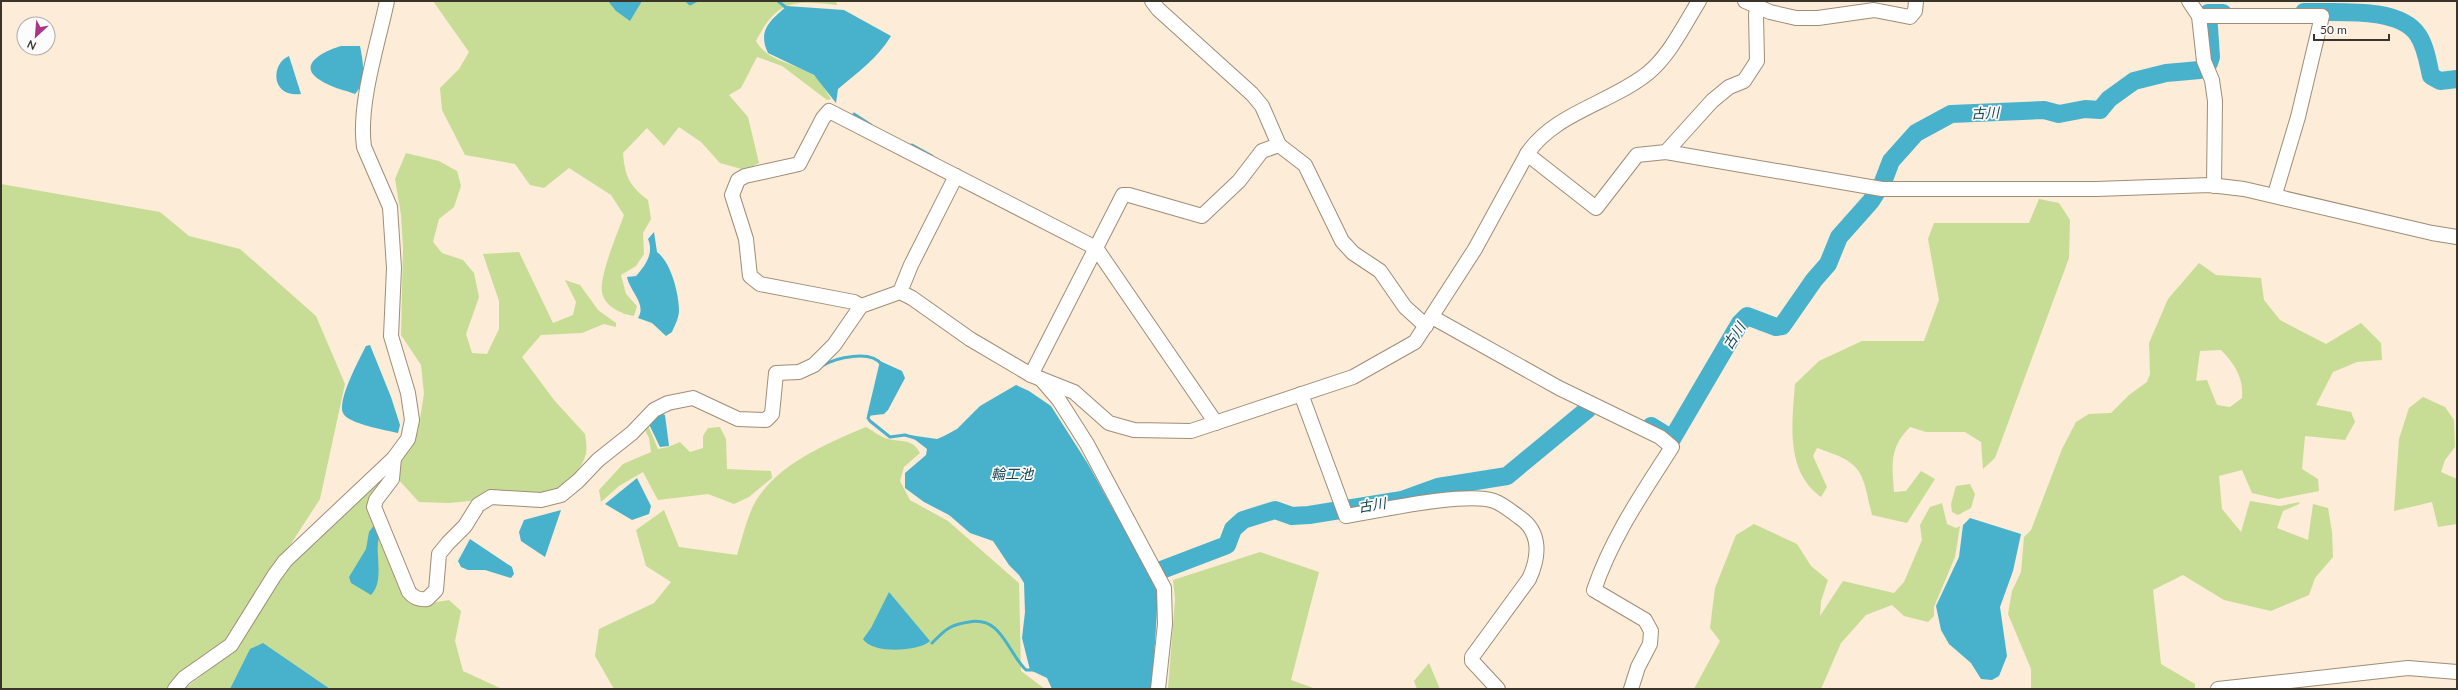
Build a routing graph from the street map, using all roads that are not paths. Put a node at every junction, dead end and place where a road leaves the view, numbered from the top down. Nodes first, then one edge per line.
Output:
1 (387, 1) edge
2 (1152, 1) edge
3 (1699, 1) edge
4 (1916, 1) edge
5 (2189, 1) edge
6 (1751, 5) edge
7 (2205, 16) junction
8 (1279, 145) junction
9 (1666, 152) junction
10 (1527, 154) junction
11 (956, 176) junction
12 (2214, 186) junction
13 (2275, 194) junction
14 (2457, 237) edge
15 (1096, 248) junction
16 (900, 292) junction
17 (861, 306) junction
18 (1429, 322) junction
19 (1036, 377) junction
20 (1301, 394) junction
21 (1216, 423) junction
22 (394, 458) junction
23 (2457, 672) edge
24 (175, 689) edge
25 (1158, 689) edge
26 (1498, 689) edge
27 (1631, 689) edge
28 (2218, 689) edge

1 - 22 street
2 - 8 street
3 - 10 street
4 - 6 street
5 - 7 street
6 - 9 street
7 - 12 street
7 - 13 street
8 - 15 street
8 - 18 street
9 - 10 street
9 - 12 street
10 - 18 street
11 - 15 street
11 - 16 street
11 - 17 street
12 - 13 street
13 - 14 street
15 - 19 street
15 - 21 street
16 - 17 street
16 - 19 street
17 - 22 street
18 - 20 street
18 - 27 street
19 - 21 street
19 - 25 street
20 - 21 street
20 - 26 street
22 - 24 street
23 - 28 street

